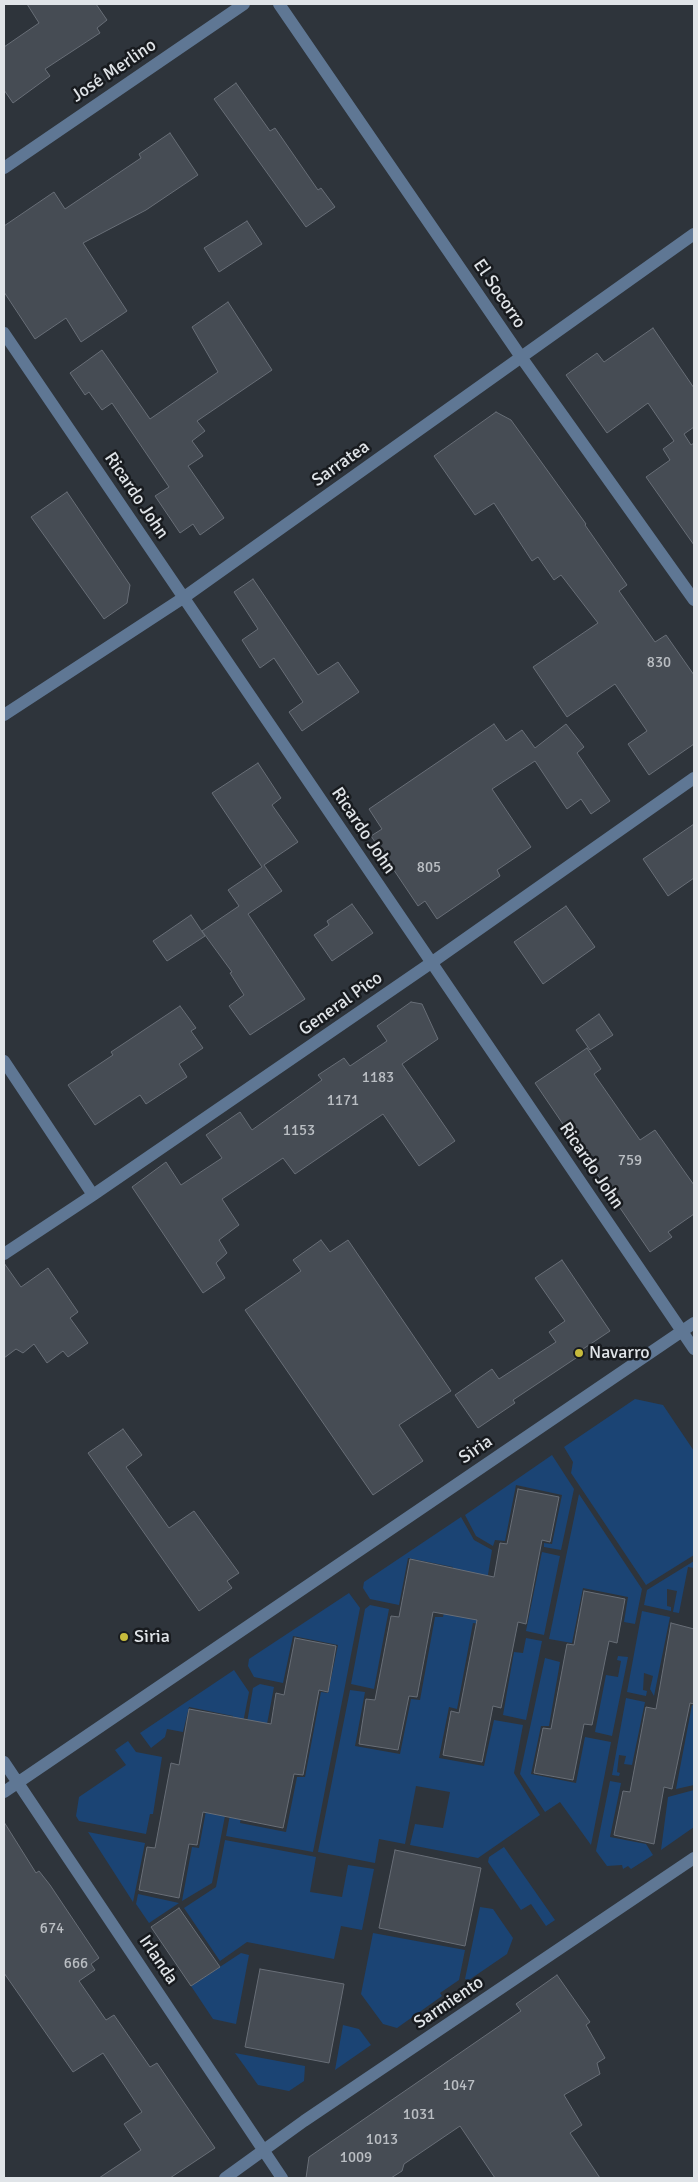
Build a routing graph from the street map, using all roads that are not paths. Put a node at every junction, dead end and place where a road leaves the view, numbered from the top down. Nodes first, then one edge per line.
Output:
1 (244, 4) edge
2 (279, 4) edge
3 (4, 168) edge
4 (694, 234) edge
5 (4, 333) edge
6 (521, 358) junction
7 (183, 598) junction
8 (694, 600) edge
9 (4, 715) edge
10 (694, 778) edge
11 (431, 962) junction
12 (4, 1061) edge
13 (93, 1195) junction
14 (4, 1254) edge
15 (694, 1323) edge
16 (682, 1331) junction
17 (694, 1348) edge
18 (4, 1762) edge
19 (18, 1782) junction
20 (4, 1792) edge
21 (694, 1858) edge
22 (264, 2150) junction
23 (225, 2178) edge
24 (282, 2178) edge

1 - 3 street, José Merlino
2 - 6 street, El Socorro
4 - 6 street, Sarratea
5 - 7 street, Ricardo John
6 - 7 street, Sarratea
6 - 8 street, El Socorro
7 - 9 street, Sarratea
7 - 11 street, Ricardo John
10 - 11 street, General Pico
11 - 13 street, General Pico
11 - 16 street, Ricardo John
12 - 13 street
13 - 14 street, General Pico
15 - 16 street, Siria
16 - 17 street, Ricardo John
16 - 19 street, Siria
18 - 19 street, Irlanda
19 - 20 street, Siria
19 - 22 street, Irlanda
21 - 22 street, Sarmiento
22 - 23 street, Sarmiento
22 - 24 street, Irlanda

